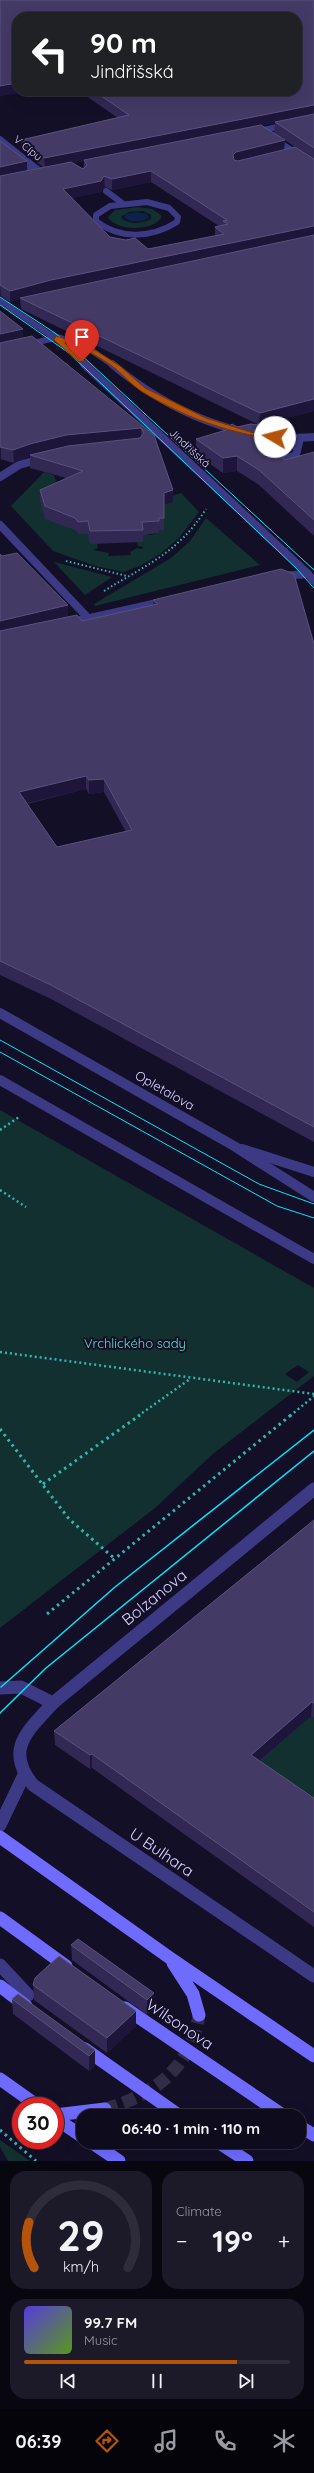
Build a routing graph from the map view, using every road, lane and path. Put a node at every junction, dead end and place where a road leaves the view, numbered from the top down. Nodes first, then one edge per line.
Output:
1 (295, 124) edge
2 (262, 130) junction
3 (246, 133) edge
4 (0, 138) edge
5 (0, 147) edge
6 (286, 156) edge
7 (51, 172) edge
8 (44, 174) junction
9 (29, 177) edge
10 (106, 191) edge
11 (122, 203) junction
12 (0, 301) edge
13 (21, 305) edge
14 (10, 307) junction
15 (56, 338) junction
16 (0, 350) edge
17 (314, 437) edge
18 (300, 438) junction
19 (49, 457) edge
20 (274, 463) edge
21 (0, 477) edge
22 (202, 515) dead end
23 (0, 525) edge
24 (60, 559) dead end
25 (308, 574) junction
26 (127, 576) junction
27 (270, 578) edge
28 (314, 581) edge
29 (104, 592) dead end
30 (172, 600) edge
31 (88, 618) junction
32 (59, 625) edge
33 (0, 1014) edge
34 (0, 1080) edge
35 (24, 1113) dead end
36 (0, 1130) edge
37 (234, 1146) junction
38 (314, 1172) edge
39 (0, 1190) edge
40 (314, 1197) edge
41 (26, 1207) dead end
42 (314, 1259) edge
43 (0, 1352) edge
44 (190, 1379) junction
45 (314, 1395) edge
46 (0, 1429) edge
47 (43, 1484) junction
48 (314, 1489) edge
49 (115, 1559) junction
50 (47, 1614) dead end
51 (0, 1688) edge
52 (53, 1703) junction
53 (24, 1775) junction
54 (0, 1825) edge
55 (0, 1837) edge
56 (0, 1918) edge
57 (170, 1958) junction
58 (0, 1965) edge
59 (80, 1976) edge
60 (314, 1976) edge
61 (0, 1986) edge
62 (28, 1995) dead end
63 (117, 2002) edge
64 (38, 2015) edge
65 (199, 2015) tunnel mouth
66 (76, 2042) edge
67 (314, 2056) edge
68 (0, 2079) edge
69 (25, 2097) edge
70 (105, 2108) tunnel mouth
71 (170, 2109) edge
72 (274, 2109) edge
73 (64, 2115) edge
74 (64, 2123) edge
75 (0, 2130) edge
76 (76, 2132) edge
77 (101, 2149) edge
78 (229, 2149) edge
79 (36, 2161) edge
80 (119, 2161) edge
81 (248, 2161) edge

1 - 2 street
2 - 3 street
2 - 6 street
4 - 8 street, V Cípu
5 - 8 street
7 - 8 street
8 - 9 street
10 - 11 street
11 - 11 street
12 - 14 street, Jindřišská
13 - 14 street
14 - 15 street, Jindřišská
15 - 16 street
15 - 18 street, Jindřišská
15 - 25 street, Jindřišská
17 - 18 street, Jindřišská
18 - 20 street
19 - 21 street
22 - 26 path
23 - 31 street
24 - 26 path
25 - 27 street
25 - 28 street, Jindřišská
26 - 29 path
30 - 31 street
31 - 32 street
33 - 37 street, Opletalova
34 - 42 street
35 - 36 path
37 - 38 street
37 - 40 street, Opletalova
39 - 41 path
43 - 44 path
44 - 45 path
44 - 47 path
45 - 49 path
46 - 47 path
47 - 49 path
48 - 52 street, Bolzanova
49 - 50 path
51 - 52 street
52 - 53 street, Bolzanova
53 - 54 street
53 - 60 street, U Bulhara
55 - 57 main road
56 - 59 main road, bridge
57 - 65 main road
57 - 67 main road
58 - 62 street
61 - 64 main road, bridge
63 - 72 main road, Wilsonova, bridge
66 - 71 main road, bridge
68 - 69 main road
70 - 73 main road
74 - 76 main road
75 - 79 path
77 - 80 main road
78 - 81 main road

